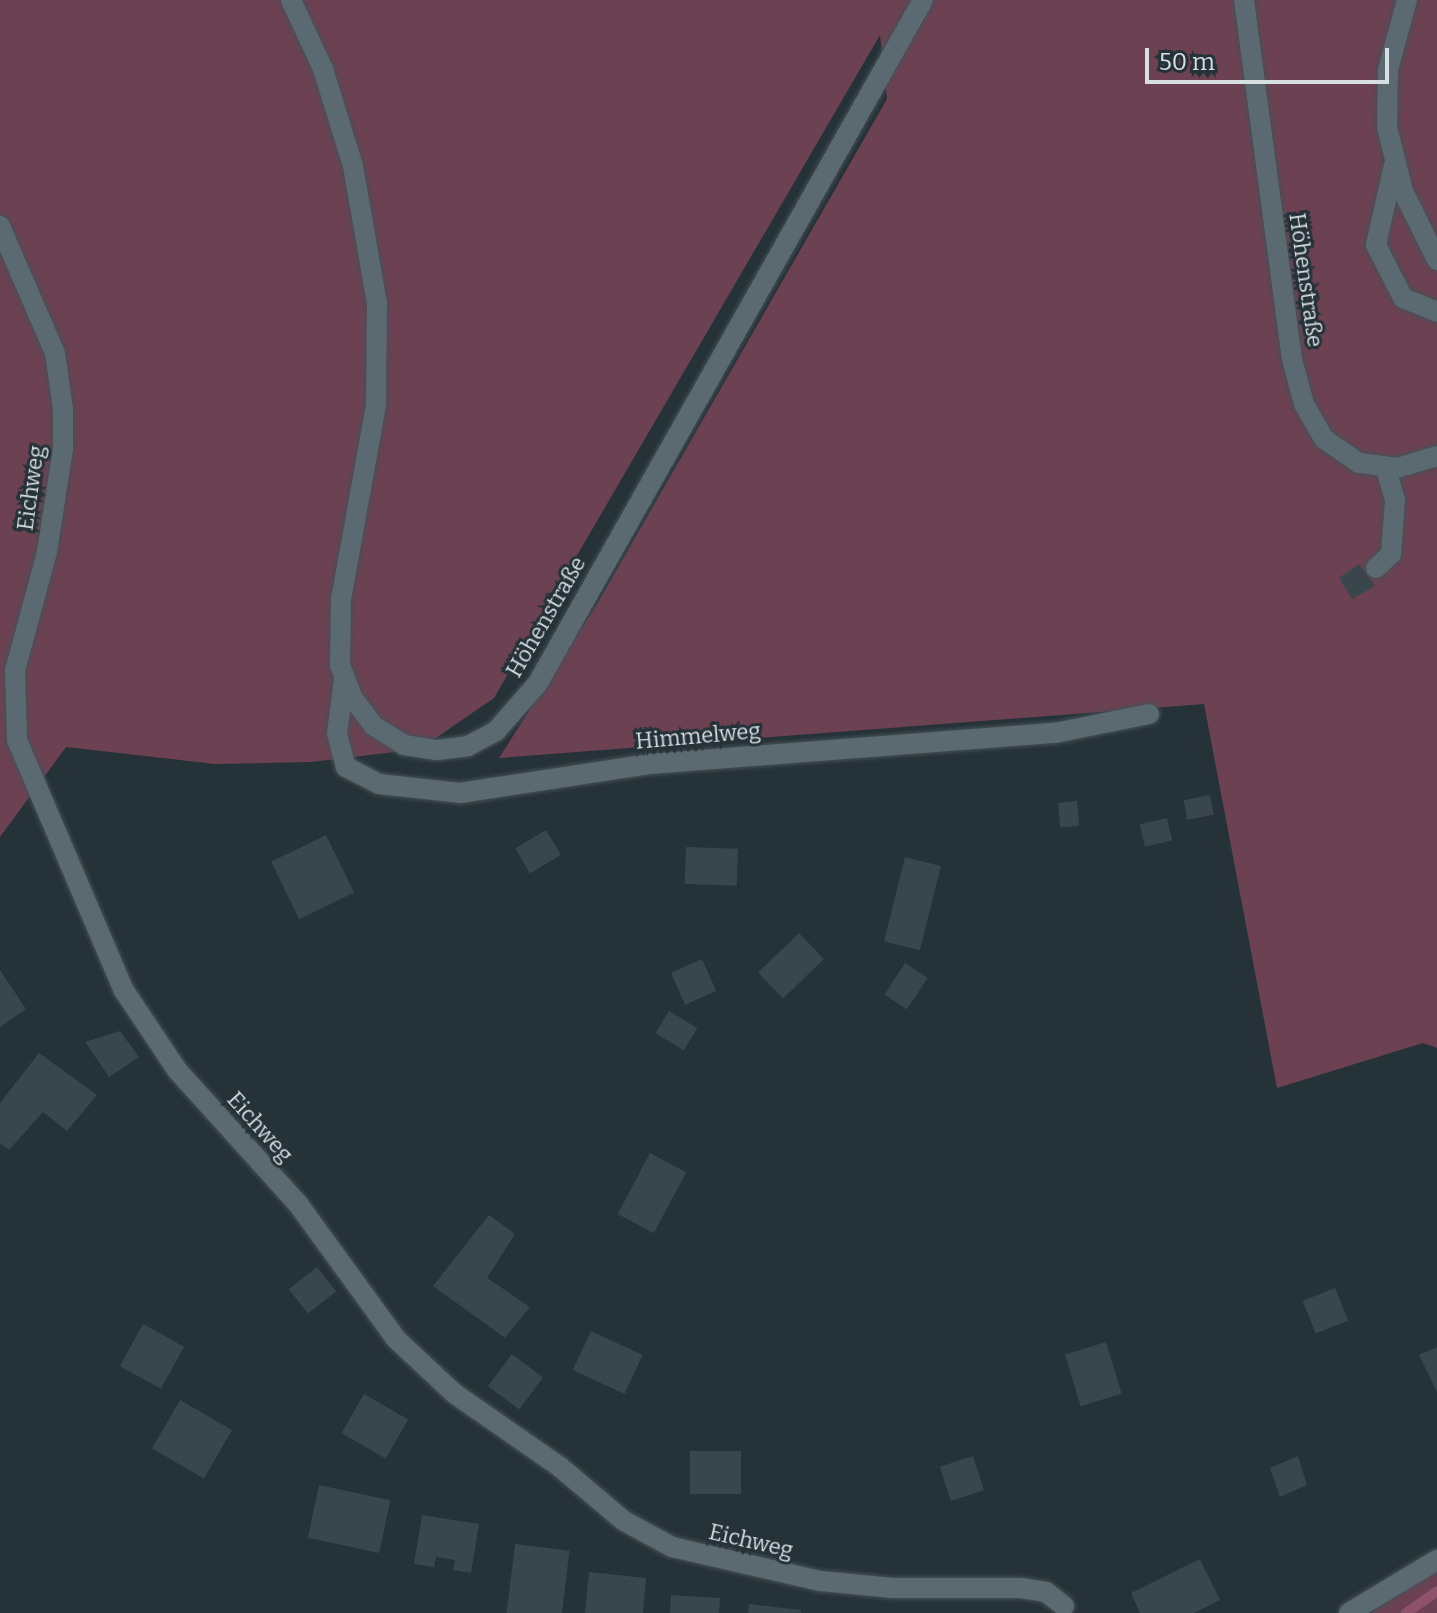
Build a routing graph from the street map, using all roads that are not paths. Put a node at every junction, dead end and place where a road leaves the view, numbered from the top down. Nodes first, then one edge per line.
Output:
1 (291, 0) edge
2 (923, 0) edge
3 (1244, 0) edge
4 (1407, 0) edge
5 (1394, 165) junction
6 (0, 226) edge
7 (1437, 260) edge
8 (1437, 312) edge
9 (1437, 456) edge
10 (1386, 468) junction
11 (1376, 568) dead end
12 (344, 679) junction
13 (1149, 714) dead end
14 (1437, 1560) edge
15 (1061, 1611) edge
16 (1349, 1613) edge

1 - 12 street, Höhenstraße
2 - 12 street, Höhenstraße
3 - 10 street, Höhenstraße
4 - 5 street
5 - 7 street
5 - 8 street
6 - 15 street, Eichweg
9 - 10 street
10 - 11 street
12 - 13 street, Himmelweg
14 - 16 street

